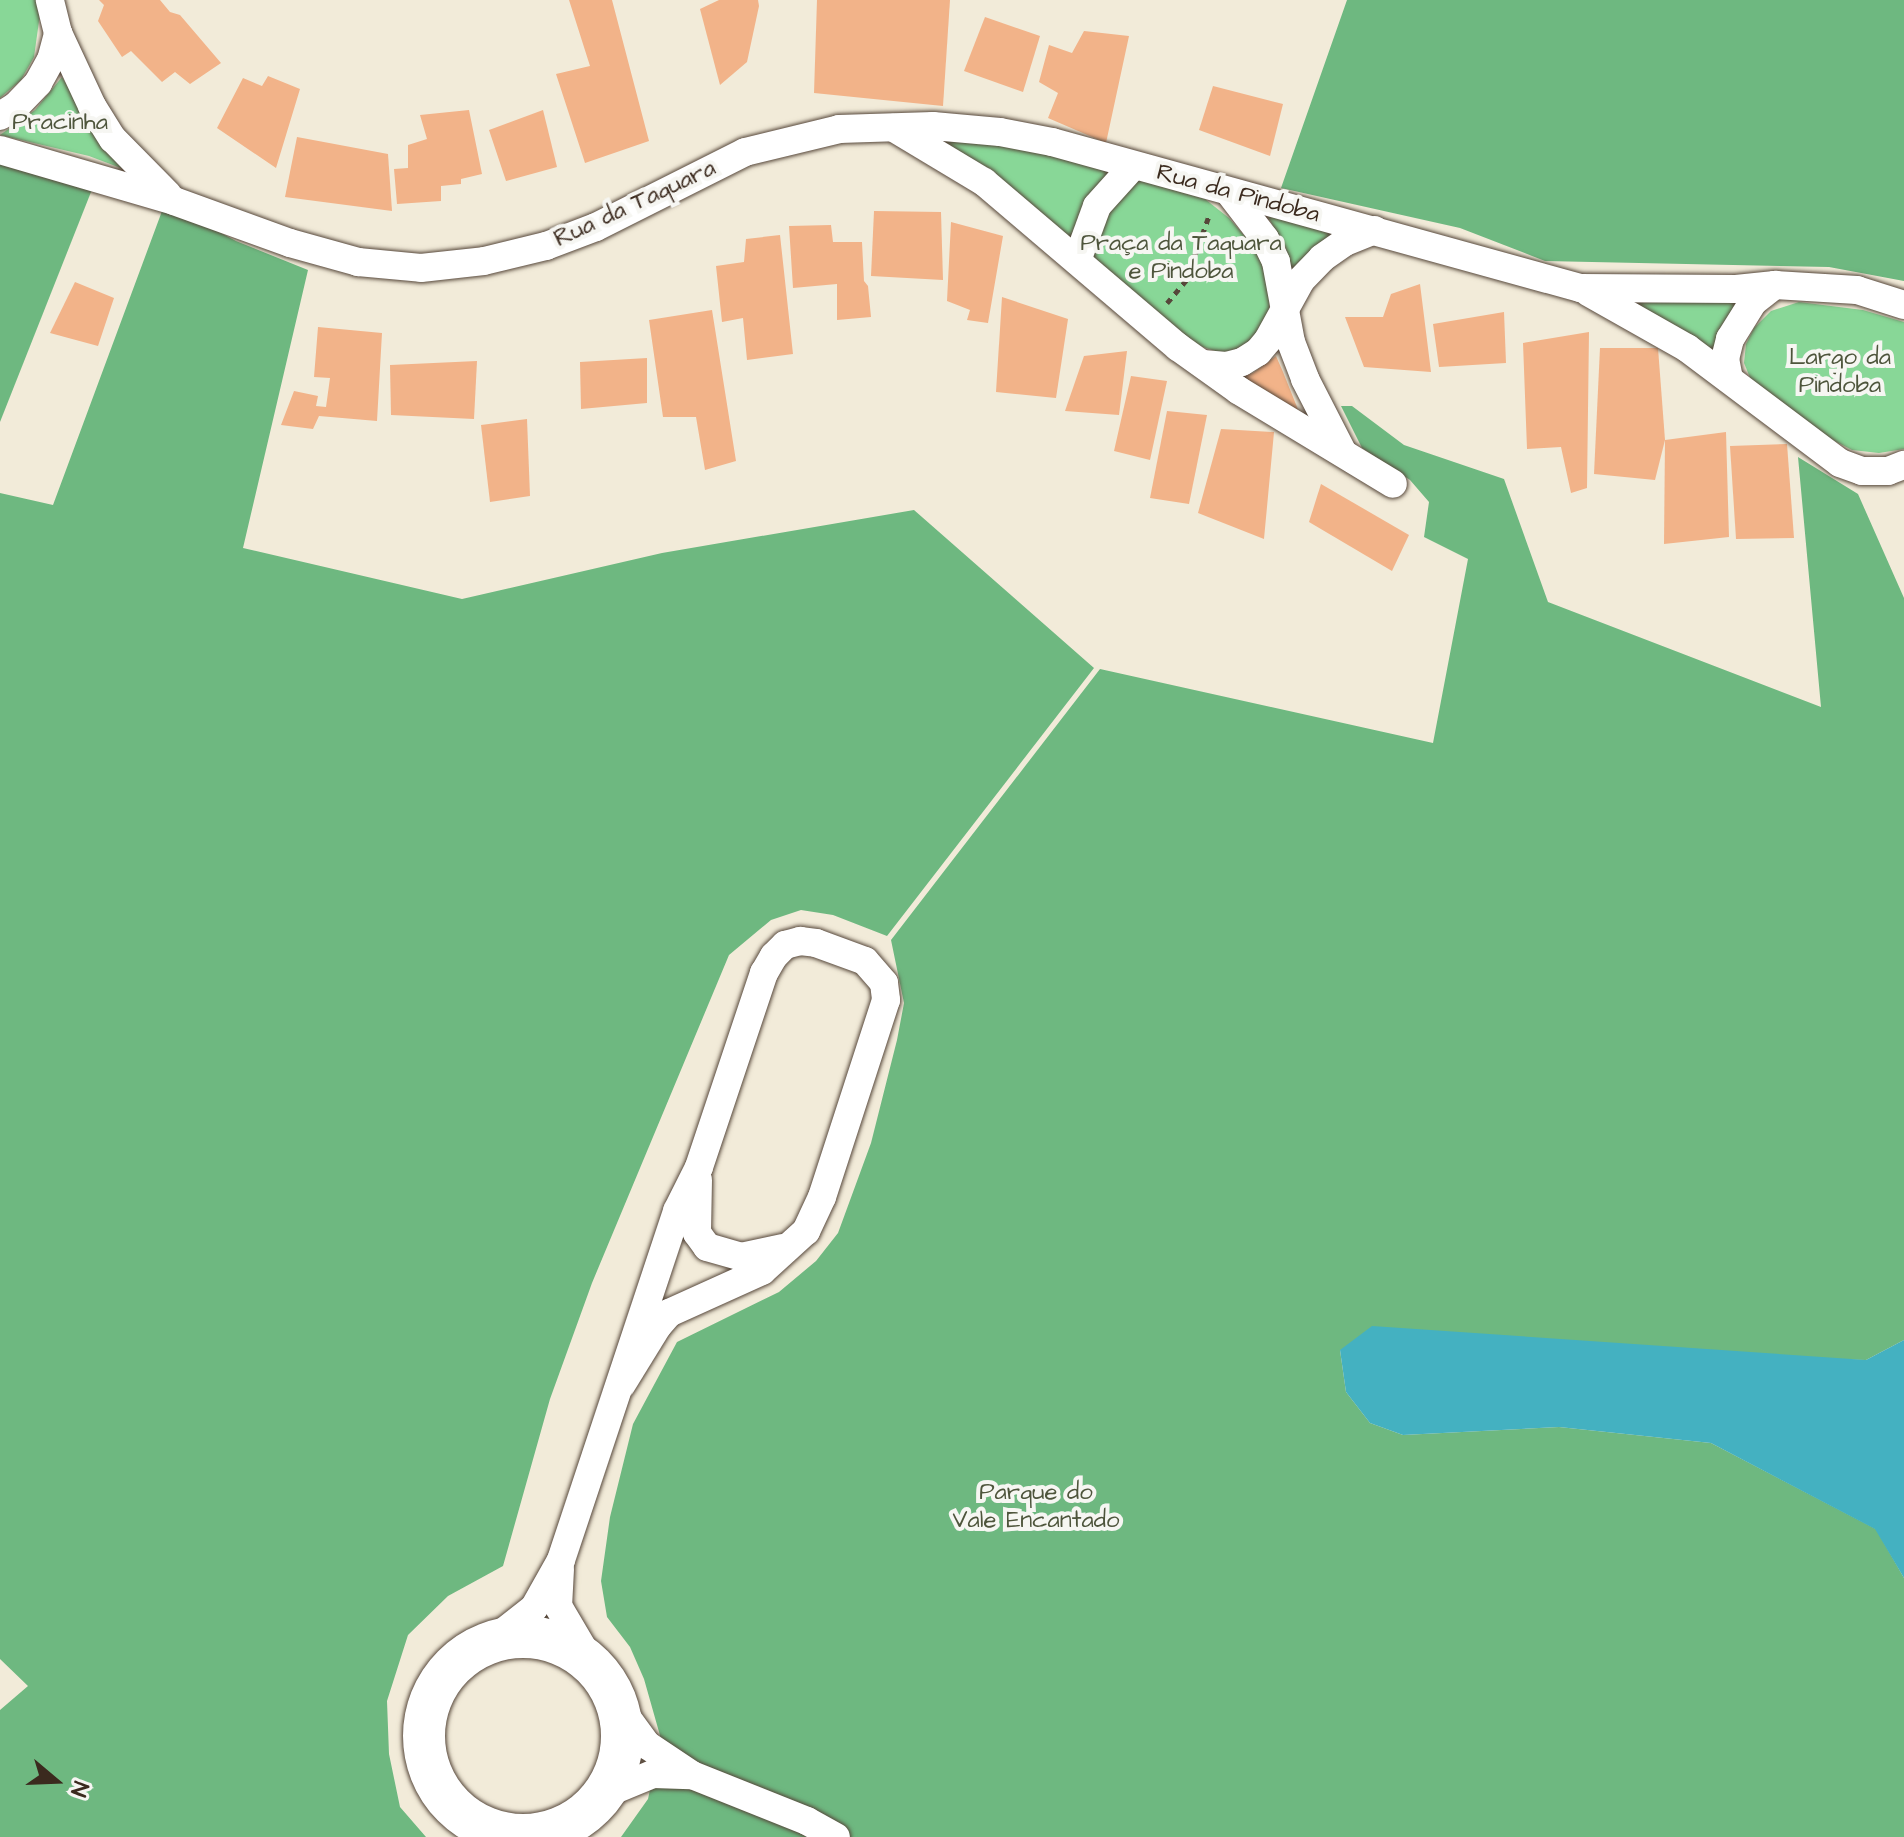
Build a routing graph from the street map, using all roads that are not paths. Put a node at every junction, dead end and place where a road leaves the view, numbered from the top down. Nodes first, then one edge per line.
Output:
1 (50, 0) edge
2 (58, 33) junction
3 (0, 116) edge
4 (891, 126) junction
5 (0, 150) edge
6 (1133, 166) junction
7 (1223, 190) junction
8 (174, 201) junction
9 (1375, 230) junction
10 (1078, 258) junction
11 (1775, 285) junction
12 (1580, 288) junction
13 (1904, 305) edge
14 (1284, 314) junction
15 (1203, 364) junction
16 (1729, 379) junction
17 (1343, 452) junction
18 (1904, 465) edge
19 (1393, 484) dead end
20 (699, 1167) junction
21 (794, 1245) junction
22 (622, 1384) junction
23 (561, 1560) junction
24 (492, 1641) junction
25 (591, 1662) junction
26 (617, 1704) junction
27 (692, 1775) junction
28 (596, 1810) edge
29 (505, 1835) edge
30 (836, 1837) edge

1 - 2 street
2 - 3 street
2 - 8 street
4 - 6 street, Rua da Pindoba
4 - 8 street, Rua da Taquara
4 - 10 street
5 - 8 street, Rua da Taquara
6 - 7 street, Rua da Pindoba
6 - 10 street
7 - 9 street, Rua da Pindoba
7 - 14 street
9 - 12 street, Rua da Pindoba
9 - 14 street
10 - 15 street
11 - 12 street, Rua da Pindoba
11 - 13 street, Rua da Pindoba
11 - 16 street
12 - 16 street, Rua da Pindoba
14 - 15 street
14 - 17 street
15 - 17 street
16 - 18 street, Rua da Pindoba
17 - 19 street
20 - 21 street
20 - 21 street
20 - 22 street
21 - 22 street
22 - 23 street
23 - 24 street
23 - 25 street
24 - 25 street
24 - 29 street
25 - 26 street
26 - 27 street
26 - 28 street
27 - 28 street
27 - 30 street
28 - 29 street

